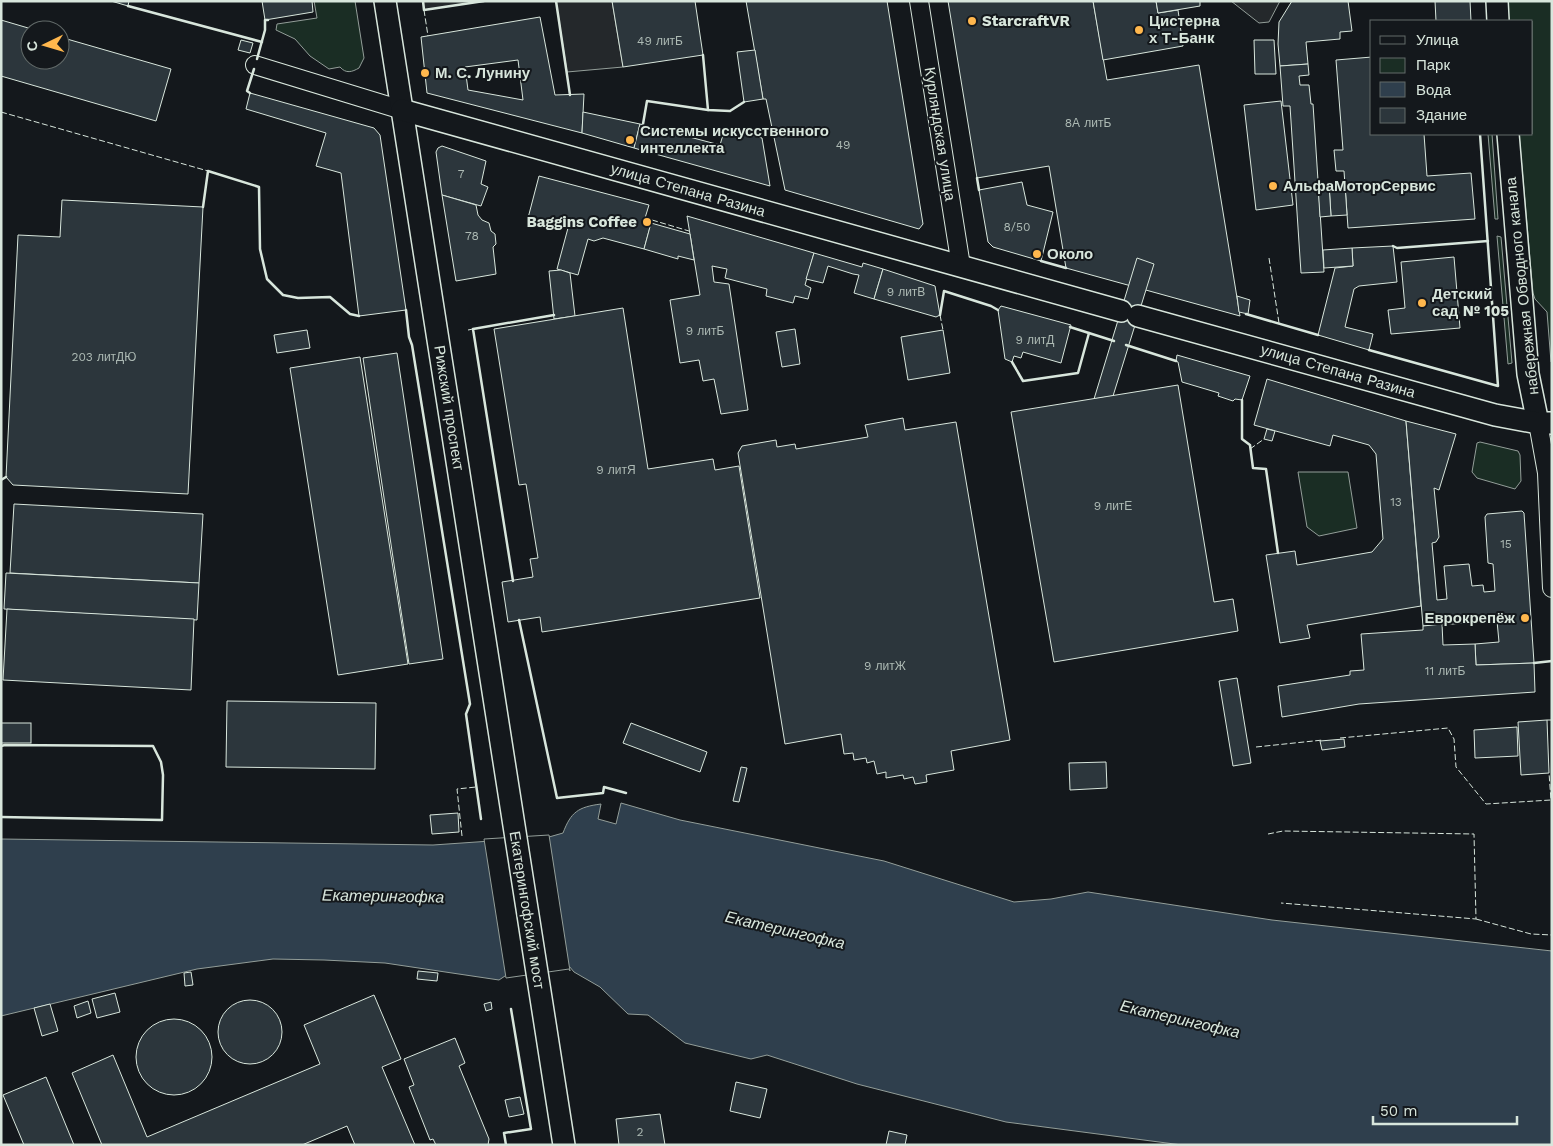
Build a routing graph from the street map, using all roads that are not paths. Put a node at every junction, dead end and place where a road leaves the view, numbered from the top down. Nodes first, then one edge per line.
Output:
1 (385, 1) edge
2 (919, 1) edge
3 (1496, 1) edge
4 (1498, 20) edge
5 (255, 65) dead end
6 (402, 110) junction
7 (1508, 135) edge
8 (961, 266) junction
9 (1547, 426) edge
10 (1552, 588) edge
11 (512, 816) joint
12 (564, 1145) edge

1 - 6 street, Рижский проспект
2 - 8 street, Курляндская улица
3 - 4 street
5 - 6 street, улица Степана Разина
6 - 8 street, улица Степана Разина
6 - 11 street, Рижский проспект
7 - 9 street, набережная Обводного канала
8 - 9 street, улица Степана Разина
9 - 10 street, набережная Обводного канала
11 - 12 street, Екатерингофский мост

